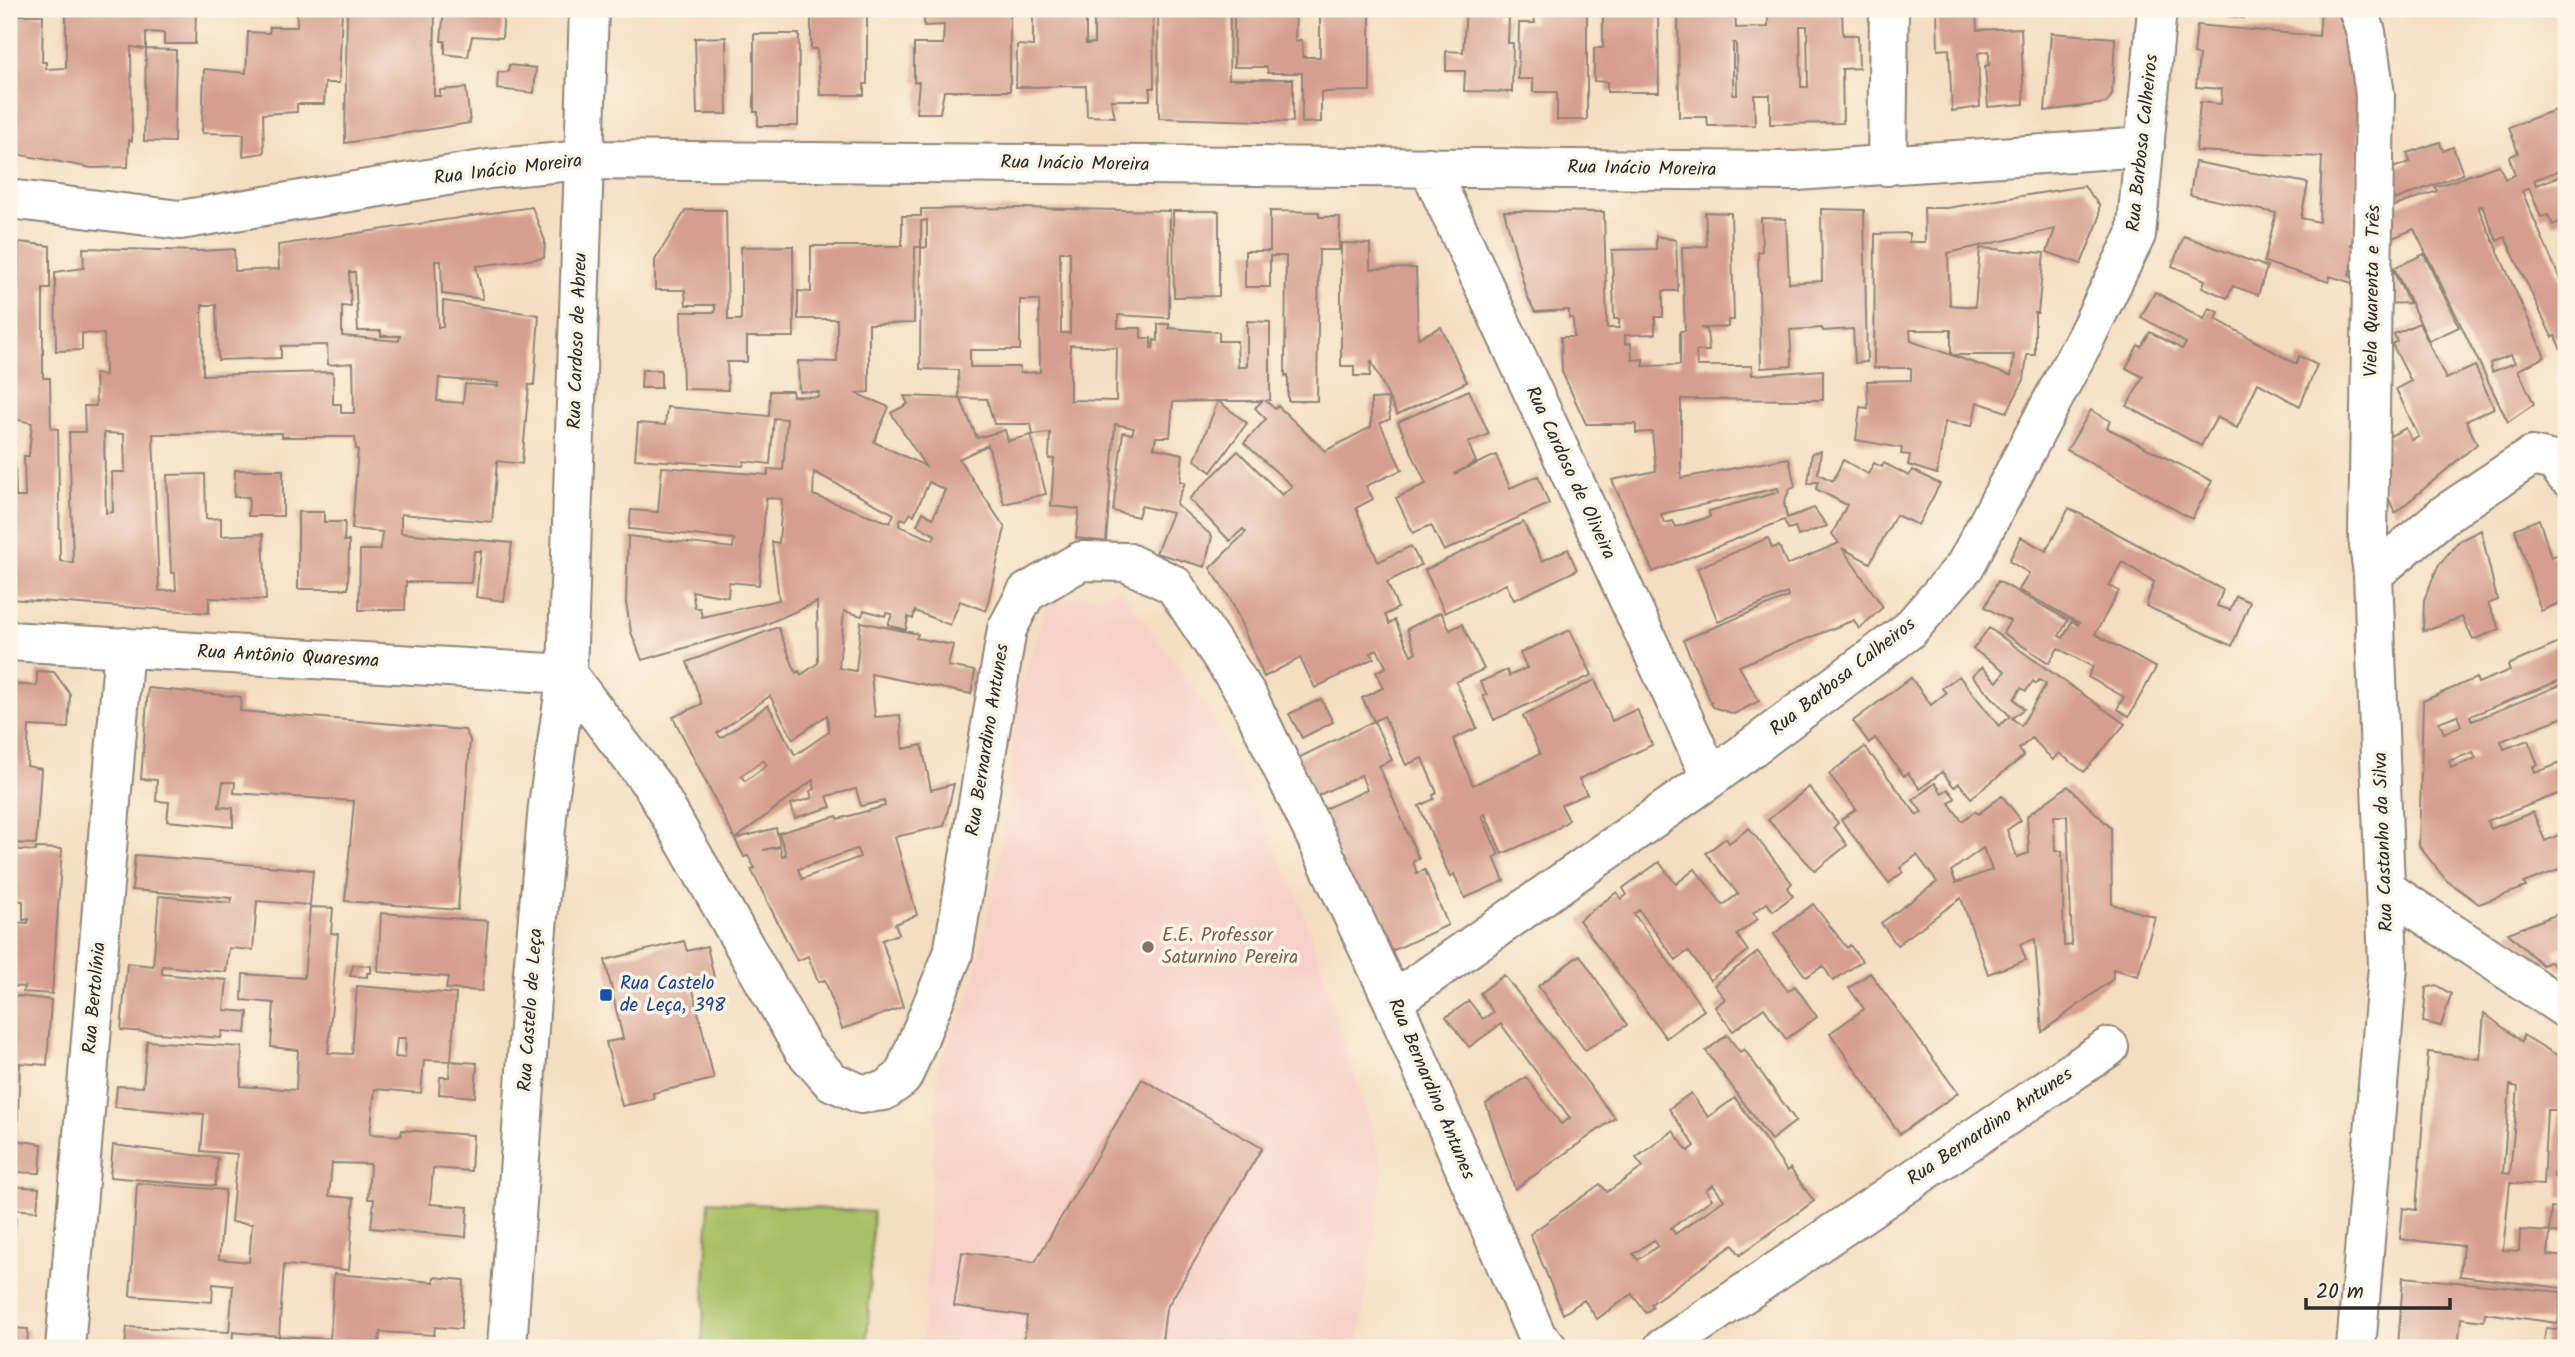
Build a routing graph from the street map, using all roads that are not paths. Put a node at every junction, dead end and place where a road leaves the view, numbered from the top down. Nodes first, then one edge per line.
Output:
1 (589, 9) edge
2 (1889, 9) edge
3 (2157, 9) edge
4 (2358, 9) edge
5 (2146, 147) junction
6 (583, 160) junction
7 (1887, 166) junction
8 (1429, 167) junction
9 (9, 199) edge
10 (2566, 476) edge
11 (2373, 574) junction
12 (9, 641) edge
13 (124, 647) junction
14 (567, 674) junction
15 (1711, 778) junction
16 (2387, 890) junction
17 (1393, 1001) junction
18 (2566, 1009) edge
19 (2109, 1047) dead end
20 (65, 1348) edge
21 (507, 1348) edge
22 (1548, 1348) edge
23 (1662, 1348) edge
24 (2356, 1348) edge

1 - 6 street, Rua Cardoso de Abreu
2 - 7 street
3 - 5 street, Rua Barbosa Calheiros
4 - 11 street, Viela Quarenta e Três
5 - 7 street, Rua Inácio Moreira
5 - 15 street, Rua Barbosa Calheiros
6 - 8 street, Rua Inácio Moreira
6 - 9 street, Rua Inácio Moreira
6 - 14 street, Rua Cardoso de Abreu
7 - 8 street, Rua Inácio Moreira
8 - 15 street, Rua Cardoso de Oliveira
10 - 11 street
11 - 16 street, Rua Castanho da Silva
12 - 13 street, Rua Antônio Quaresma
13 - 14 street, Rua Antônio Quaresma
13 - 20 street, Rua Bertolínia
14 - 17 street, Rua Bernardino Antunes
14 - 21 street, Rua Castelo de Leça
15 - 17 street, Rua Barbosa Calheiros
16 - 18 street
16 - 24 street, Rua Castanho da Silva
17 - 22 street, Rua Bernardino Antunes
19 - 23 street, Rua Bernardino Antunes

